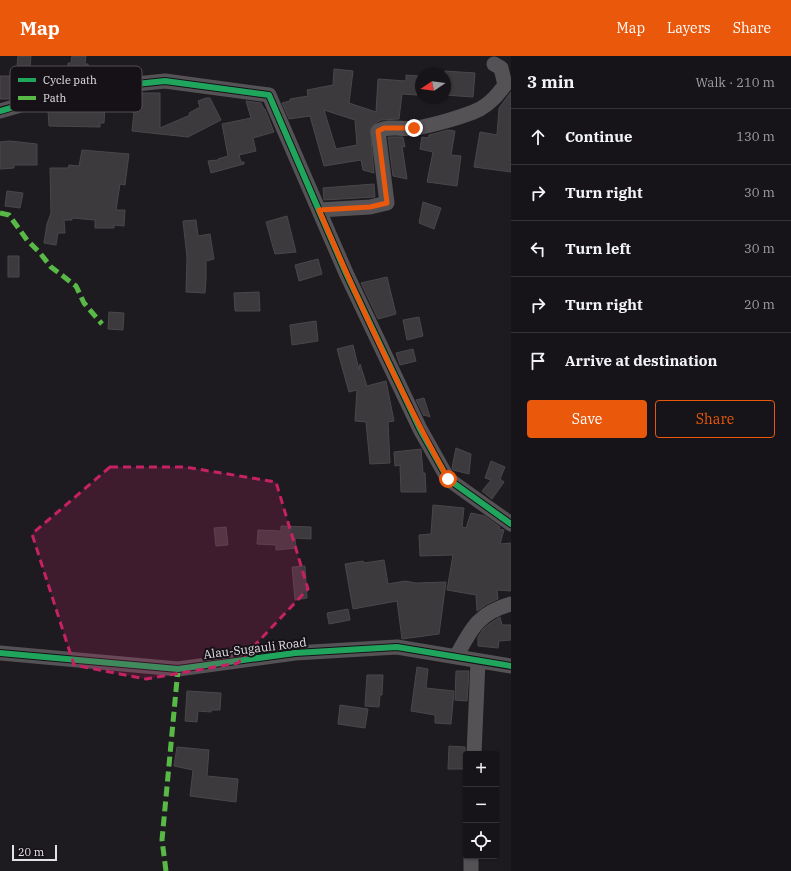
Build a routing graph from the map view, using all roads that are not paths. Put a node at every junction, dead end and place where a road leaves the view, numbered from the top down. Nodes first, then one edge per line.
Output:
1 (494, 64) dead end
2 (142, 83) edge
3 (10, 108) edge
4 (0, 111) edge
5 (319, 210) junction
6 (511, 524) edge
7 (511, 604) edge
8 (0, 653) edge
9 (456, 657) junction
10 (478, 661) junction
11 (511, 666) edge
12 (474, 751) edge
13 (471, 859) edge
14 (471, 871) edge

1 - 5 street
2 - 5 street
3 - 4 street
5 - 6 street
7 - 9 street
8 - 9 street, Alau-Sugauli Road
9 - 10 street, Alau-Sugauli Road
10 - 11 street, Alau-Sugauli Road
10 - 12 street
13 - 14 street

